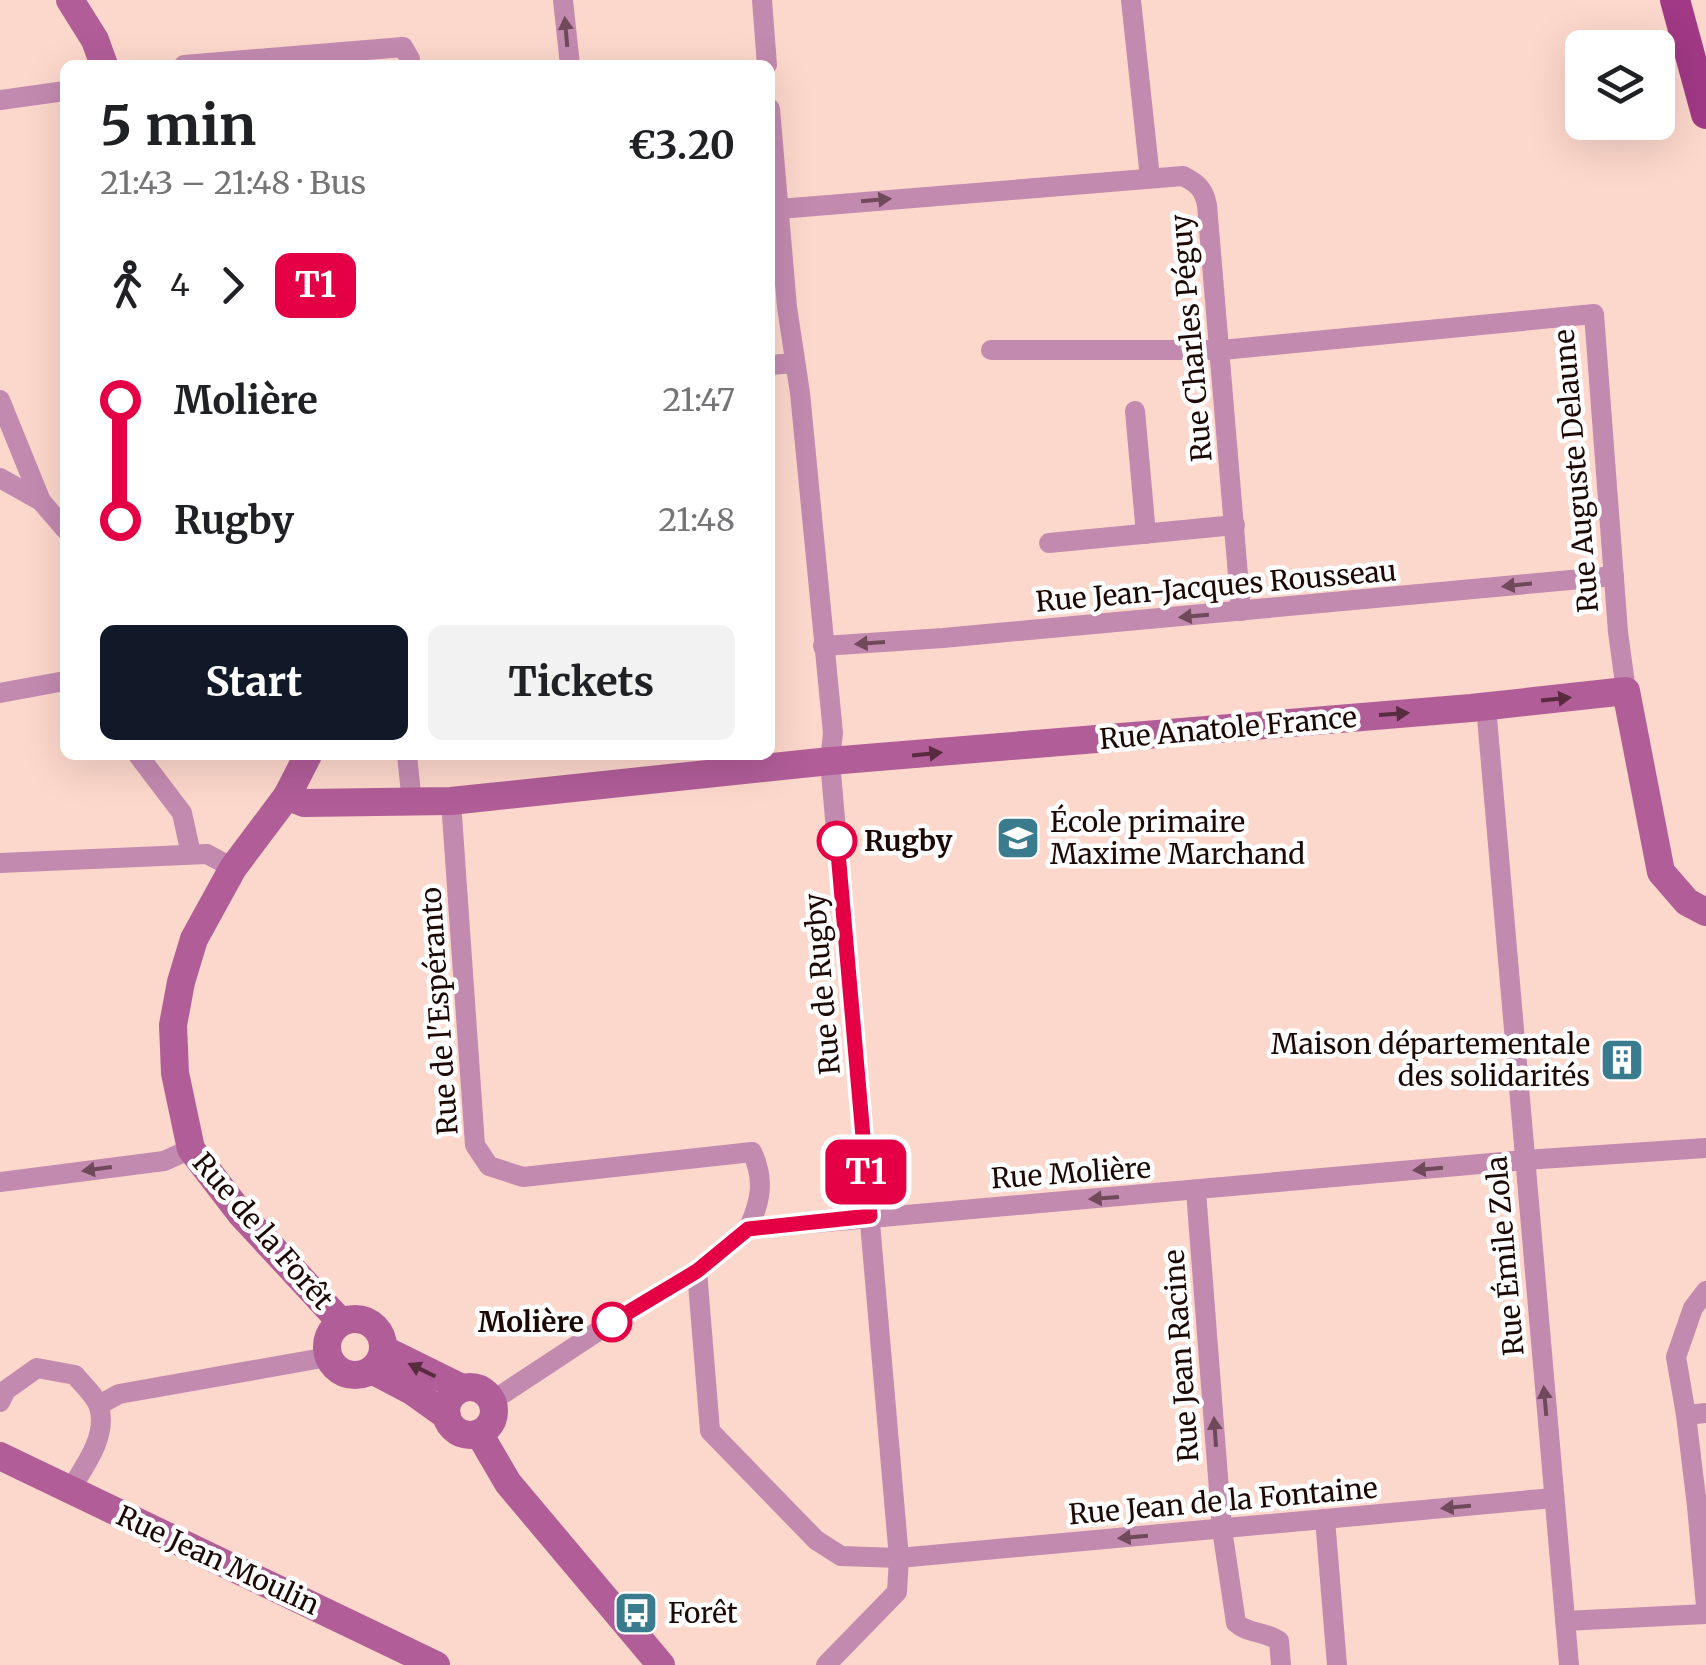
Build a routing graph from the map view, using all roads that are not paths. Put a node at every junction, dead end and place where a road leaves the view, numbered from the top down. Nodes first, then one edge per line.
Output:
1 (70, 0) edge
2 (563, 0) edge
3 (762, 0) edge
4 (1130, 0) edge
5 (1676, 0) edge
6 (102, 60) edge
7 (245, 60) edge
8 (409, 60) edge
9 (569, 60) edge
10 (767, 60) edge
11 (60, 92) edge
12 (0, 100) edge
13 (1706, 114) edge
14 (1150, 178) junction
15 (775, 182) edge
16 (778, 209) junction
17 (991, 350) dead end
18 (1222, 350) junction
19 (795, 363) junction
20 (775, 365) edge
21 (0, 400) edge
22 (1135, 412) dead end
23 (0, 478) edge
24 (41, 501) junction
25 (60, 523) edge
26 (1235, 525) junction
27 (1146, 534) junction
28 (1050, 543) dead end
29 (1614, 576) junction
30 (1241, 612) junction
31 (823, 646) junction
32 (60, 681) edge
33 (1626, 691) junction
34 (0, 693) edge
35 (1486, 706) junction
36 (142, 760) edge
37 (305, 760) edge
38 (408, 760) edge
39 (830, 761) junction
40 (287, 796) junction
41 (451, 801) junction
42 (412, 803) junction
43 (191, 854) junction
44 (0, 864) edge
45 (233, 868) junction
46 (1706, 912) edge
47 (1706, 1148) edge
48 (191, 1149) junction
49 (1525, 1160) junction
50 (0, 1182) edge
51 (1196, 1191) junction
52 (870, 1216) junction
53 (748, 1229) junction
54 (697, 1271) junction
55 (1706, 1291) edge
56 (341, 1322) junction
57 (328, 1357) junction
58 (378, 1359) junction
59 (462, 1388) junction
60 (0, 1402) edge
61 (492, 1402) junction
62 (99, 1405) junction
63 (1696, 1414) edge
64 (446, 1416) junction
65 (480, 1434) junction
66 (0, 1456) edge
67 (70, 1490) junction
68 (1554, 1498) junction
69 (1701, 1506) edge
70 (1325, 1519) junction
71 (1222, 1529) junction
72 (898, 1558) junction
73 (1706, 1606) edge
74 (1706, 1614) edge
75 (1566, 1621) junction
76 (436, 1665) edge
77 (661, 1665) edge
78 (826, 1665) edge
79 (1281, 1665) edge
80 (1337, 1665) edge
81 (1569, 1665) edge

1 - 6 street
9 -> 2 street
3 - 10 street
4 - 14 street
5 - 13 main road
7 - 8 street
11 - 12 street
16 -> 14 street, Rue Charles Péguy
14 - 18 street, Rue Charles Péguy
15 - 16 street, Rue de Rugby
16 - 19 street, Rue de Rugby
17 - 18 street
18 - 26 street, Rue Charles Péguy
18 - 29 street, Rue Auguste Delaune
19 - 20 street
19 - 31 street, Rue de Rugby
21 - 24 street
22 - 27 street
23 - 24 street
24 - 25 street
26 - 27 street
26 - 30 street, Rue Charles Péguy
27 - 28 street
29 -> 30 street, Rue Jean-Jacques Rousseau
29 - 33 street, Rue Auguste Delaune
30 -> 31 street, Rue Jean-Jacques Rousseau
31 - 39 street, Rue de Rugby
32 - 34 street
35 -> 33 street, Rue Anatole France
33 - 46 street
39 -> 35 street, Rue Anatole France
35 - 49 street, Rue Émile Zola
36 - 43 street
37 - 40 street, Rue de la Forêt
38 - 42 street
39 - 41 street, Rue Anatole France
39 - 52 street, Rue de Rugby
40 - 42 street, Rue Anatole France
40 - 45 street, Rue de la Forêt
41 - 42 street, Rue Anatole France
41 - 53 street, Rue de l'Espéranto
43 - 44 street
43 - 45 street
45 - 48 street, Rue de la Forêt
47 - 49 street, Rue Molière
48 -> 50 street
48 - 56 street, Rue de la Forêt
49 -> 51 street, Rue Molière
68 -> 49 street, Rue Émile Zola
51 -> 52 street, Rue Molière
71 -> 51 street, Rue Jean Racine
52 - 53 street, Rue Molière
52 - 72 street, Rue de Rugby
53 - 54 street
54 - 61 street
54 - 72 street, Rue Jean de la Fontaine
55 - 63 street
56 - 57 street
56 - 58 street
57 - 58 street
57 - 62 street
59 -> 58 street
58 - 64 street
59 - 61 street
59 - 64 street
60 - 62 street
61 - 65 street
62 - 67 street
63 - 69 street
64 - 65 street
65 - 77 street
66 - 67 street, Rue Jean Moulin
67 - 76 street, Rue Jean Moulin
68 -> 70 street, Rue Jean de la Fontaine
68 - 75 street, Rue Émile Zola
69 - 73 street
70 - 71 street, Rue Jean de la Fontaine
70 - 80 street
71 -> 72 street, Rue Jean de la Fontaine
71 - 79 street, Rue Jean Racine
72 - 78 street, Rue de Rugby
74 - 75 street
75 - 81 street, Rue Émile Zola

